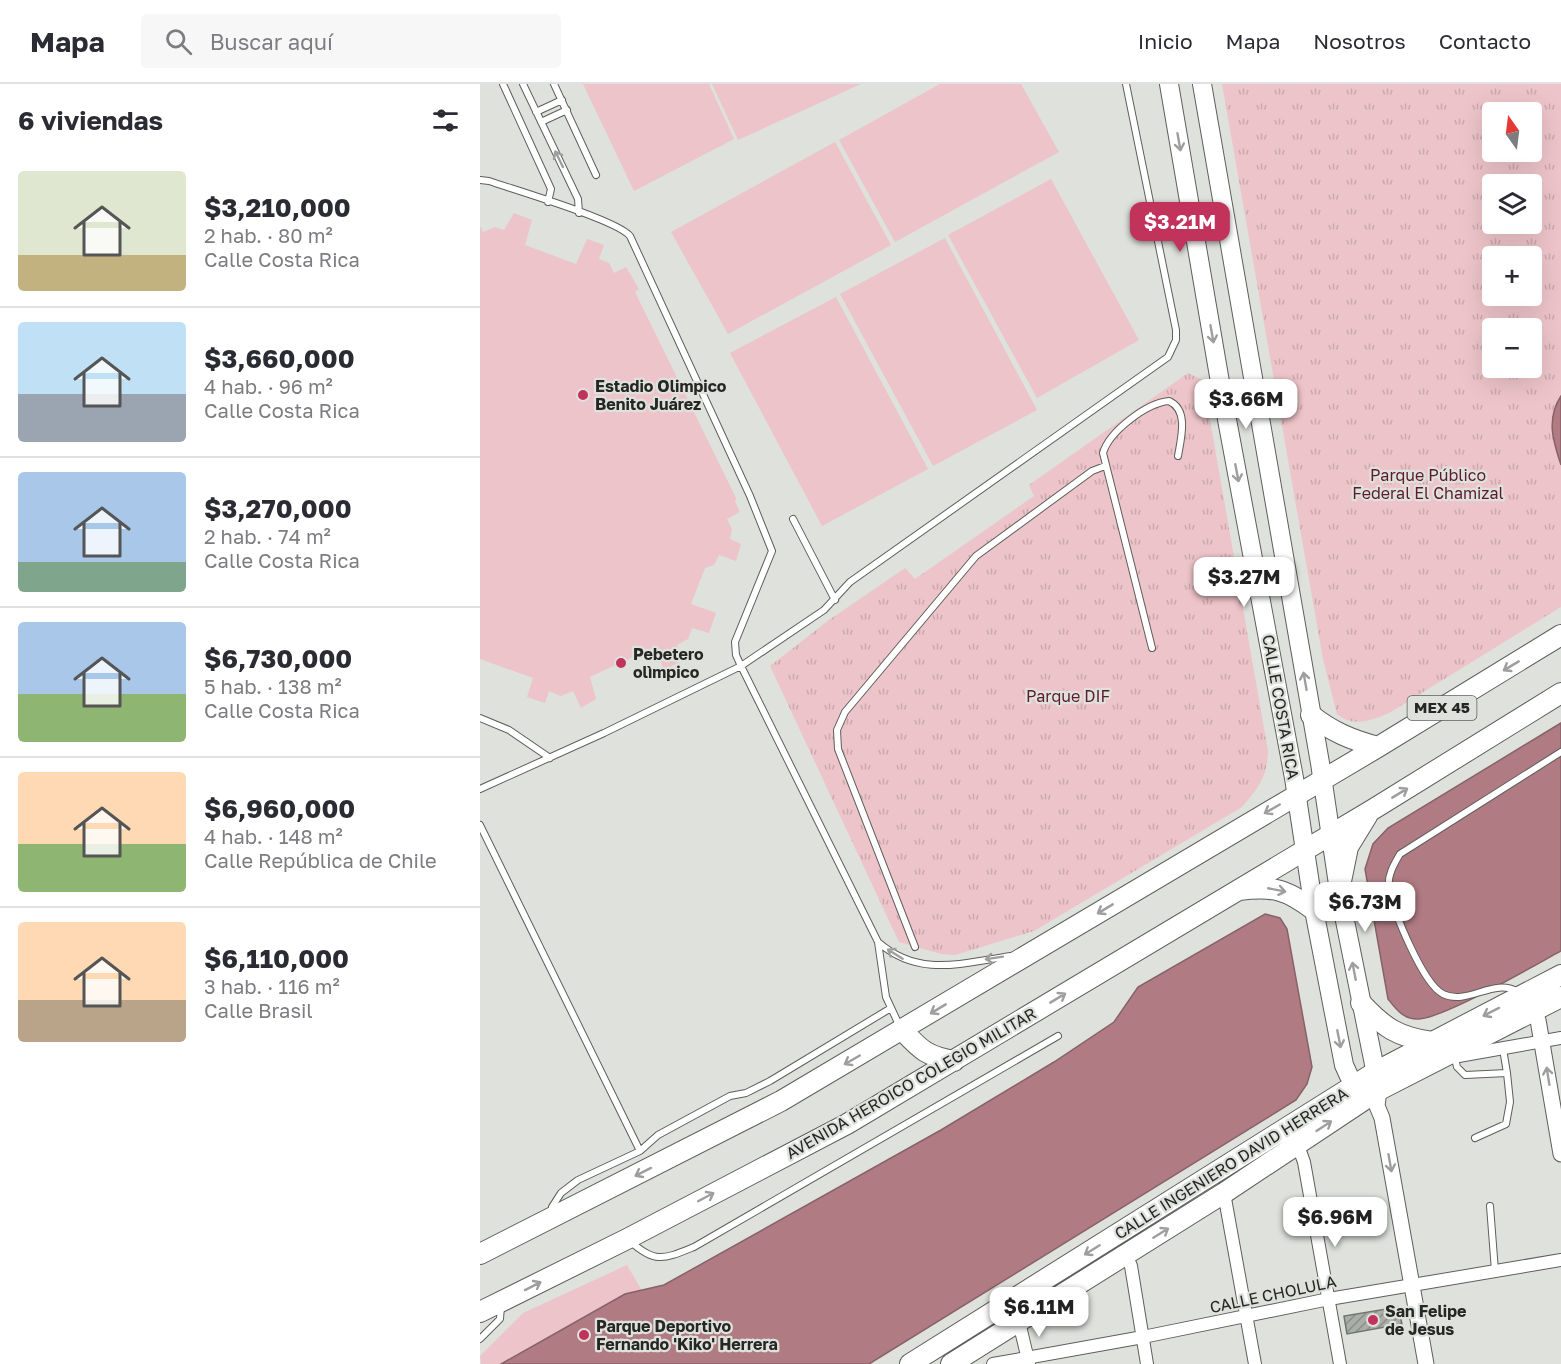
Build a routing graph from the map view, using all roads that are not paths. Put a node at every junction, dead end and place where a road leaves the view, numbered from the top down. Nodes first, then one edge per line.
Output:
1 (503, 84) edge
2 (523, 84) edge
3 (554, 84) edge
4 (1126, 84) edge
5 (1169, 84) edge
6 (1202, 84) edge
7 (561, 100) junction
8 (545, 108) junction
9 (567, 110) junction
10 (536, 112) junction
11 (549, 118) junction
12 (541, 122) junction
13 (597, 175) dead end
14 (480, 180) edge
15 (548, 202) junction
16 (579, 213) junction
17 (1258, 409) junction
18 (1226, 415) junction
19 (1178, 456) dead end
20 (1105, 466) junction
21 (793, 519) dead end
22 (835, 600) junction
23 (1561, 635) edge
24 (1152, 648) dead end
25 (741, 666) junction
26 (1561, 693) edge
27 (1311, 715) junction
28 (480, 718) edge
29 (1378, 747) junction
30 (1561, 752) edge
31 (550, 758) junction
32 (1323, 780) junction
33 (481, 787) edge
34 (1297, 795) junction
35 (1371, 810) junction
36 (480, 825) edge
37 (1331, 834) junction
38 (1304, 849) junction
39 (1234, 891) junction
40 (1339, 891) junction
41 (1314, 910) junction
42 (878, 942) junction
43 (915, 946) dead end
44 (1031, 952) junction
45 (1561, 975) edge
46 (1561, 997) edge
47 (1361, 1003) junction
48 (1529, 1003) junction
49 (891, 1008) junction
50 (902, 1030) junction
51 (1058, 1036) dead end
52 (1561, 1038) edge
53 (1432, 1042) junction
54 (1542, 1042) junction
55 (1503, 1049) junction
56 (1452, 1055) junction
57 (954, 1061) junction
58 (1507, 1073) junction
59 (1371, 1090) junction
60 (1558, 1120) edge
61 (1475, 1137) dead end
62 (1297, 1143) junction
63 (640, 1151) junction
64 (1561, 1154) edge
65 (1224, 1193) junction
66 (1490, 1206) dead end
67 (551, 1219) junction
68 (627, 1239) junction
69 (480, 1254) edge
70 (1126, 1255) junction
71 (1561, 1260) edge
72 (1495, 1271) junction
73 (1412, 1284) junction
74 (1329, 1299) junction
75 (501, 1302) junction
76 (480, 1312) edge
77 (1246, 1316) junction
78 (1019, 1322) junction
79 (1143, 1337) junction
80 (480, 1339) edge
81 (1028, 1361) edge
82 (910, 1364) edge
83 (951, 1364) edge
84 (993, 1364) edge
85 (1147, 1364) edge
86 (1255, 1364) edge
87 (1340, 1364) edge
88 (1426, 1364) edge

1 - 15 lane
2 - 10 lane
3 - 7 lane
4 - 22 lane
5 -> 18 main road, CALLE COSTA RICA
6 - 17 main road, CALLE COSTA RICA
7 - 8 lane
7 - 9 lane
8 - 10 lane
8 - 11 lane
9 - 11 lane
9 - 13 lane
10 - 12 lane
11 - 12 lane
16 -> 12 lane
14 - 15 lane
15 - 16 lane
16 - 25 lane
17 - 18 main road
27 -> 17 main road, CALLE COSTA RICA
18 -> 34 main road, CALLE COSTA RICA
19 - 20 lane
20 - 24 lane
20 - 43 lane
21 - 22 lane
22 - 25 lane
23 -> 29 main road, MEX 45
25 - 31 lane
25 - 42 lane
35 -> 26 main road, MEX 45
27 - 29 main road
27 - 32 main road, CALLE COSTA RICA
28 - 31 lane
29 - 32 main road, MEX 45
30 - 48 lane
31 - 33 lane
32 - 34 main road
32 - 37 main road, CALLE COSTA RICA
34 - 38 main road, CALLE COSTA RICA
34 -> 44 main road
35 - 37 main road, MEX 45
35 - 40 main road
36 - 63 lane
37 - 38 main road, AVENIDA HEROICO COLEGIO MILITAR
37 - 40 main road, CALLE COSTA RICA
38 - 39 main road, AVENIDA HEROICO COLEGIO MILITAR
38 - 41 main road, CALLE COSTA RICA
39 -> 41 main road
57 -> 39 main road, AVENIDA HEROICO COLEGIO MILITAR
47 -> 40 main road, CALLE COSTA RICA
41 -> 59 main road, CALLE COSTA RICA
44 -> 42 lane
42 - 49 lane
44 -> 50 main road
45 - 48 main road, CALLE INGENIERO DAVID HERRERA
46 - 48 main road, CALLE INGENIERO DAVID HERRERA
47 - 53 main road
47 - 59 main road, CALLE COSTA RICA
48 -> 53 main road, CALLE INGENIERO DAVID HERRERA
48 - 54 street
48 - 56 main road, CALLE INGENIERO DAVID HERRERA
49 - 50 lane
49 - 63 lane
50 - 57 main road
50 -> 67 main road
51 - 68 lane
52 - 54 street
53 - 59 main road, CALLE INGENIERO DAVID HERRERA
54 - 55 street
60 -> 54 street
55 - 56 street
55 - 58 lane
56 - 58 lane
56 - 59 main road, CALLE INGENIERO DAVID HERRERA
68 -> 57 main road, AVENIDA HEROICO COLEGIO MILITAR
58 - 61 lane
62 -> 59 main road, CALLE INGENIERO DAVID HERRERA
59 -> 73 street, CALLE COSTA RICA
59 -> 82 main road, CALLE INGENIERO DAVID HERRERA
60 - 64 street
62 - 65 main road, CALLE INGENIERO DAVID HERRERA
62 - 74 street
63 - 67 lane
70 -> 65 main road, CALLE INGENIERO DAVID HERRERA
65 - 77 street
66 - 72 lane
67 - 69 main road
75 -> 68 main road, AVENIDA HEROICO COLEGIO MILITAR
70 - 78 main road, CALLE INGENIERO DAVID HERRERA
70 - 79 street
71 - 72 street, CALLE CHOLULA
72 - 73 street, CALLE CHOLULA
73 - 74 street, CALLE CHOLULA
73 - 88 street, CALLE COSTA RICA
74 - 77 street, CALLE CHOLULA
74 - 87 street
75 - 76 main road, AVENIDA HEROICO COLEGIO MILITAR
75 - 80 lane
77 - 79 street, CALLE CHOLULA
77 - 86 street
78 - 81 street
78 - 83 main road, CALLE INGENIERO DAVID HERRERA
79 - 81 street, CALLE CHOLULA
79 - 85 street
81 - 84 street, CALLE CHOLULA

